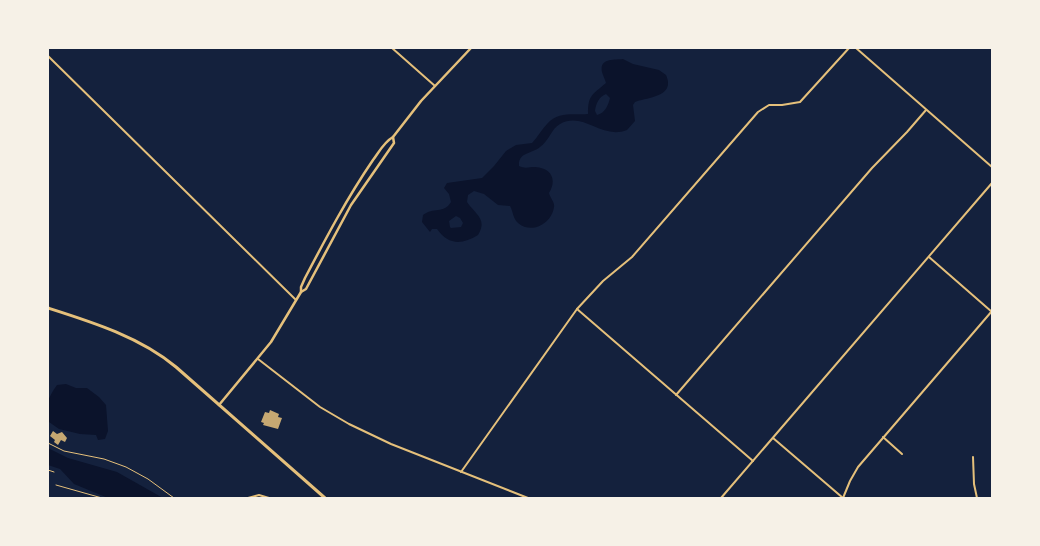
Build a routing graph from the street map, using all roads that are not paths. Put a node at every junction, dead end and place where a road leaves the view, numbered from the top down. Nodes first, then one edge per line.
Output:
1 (392, 48) edge
2 (471, 48) edge
3 (849, 48) edge
4 (856, 48) edge
5 (48, 56) edge
6 (435, 86) junction
7 (926, 110) junction
8 (393, 137) junction
9 (992, 167) edge
10 (992, 183) edge
11 (929, 257) junction
12 (301, 292) junction
13 (296, 300) junction
14 (48, 308) edge
15 (577, 309) junction
16 (992, 311) edge
17 (258, 359) junction
18 (676, 395) junction
19 (219, 405) junction
20 (883, 437) junction
21 (773, 438) junction
22 (902, 454) dead end
23 (972, 457) dead end
24 (753, 461) junction
25 (461, 472) junction
26 (248, 498) edge
27 (269, 498) edge
28 (322, 498) edge
29 (528, 498) edge
30 (721, 498) edge
31 (844, 498) edge
32 (976, 498) edge

1 - 6 street
2 - 6 street
3 - 15 street
4 - 7 street
5 - 13 street
6 - 8 street
7 - 9 street
7 - 18 street
8 - 12 street
8 - 12 street
10 - 11 street
11 - 16 street
11 - 21 street
12 - 13 street
13 - 17 street
14 - 19 main road
15 - 18 street
15 - 25 street
16 - 20 street
17 - 19 street
17 - 25 street
18 - 24 street
19 - 28 main road
20 - 22 street
20 - 31 street
21 - 24 street
21 - 31 street
23 - 32 street
24 - 30 street
25 - 29 street
26 - 27 street

